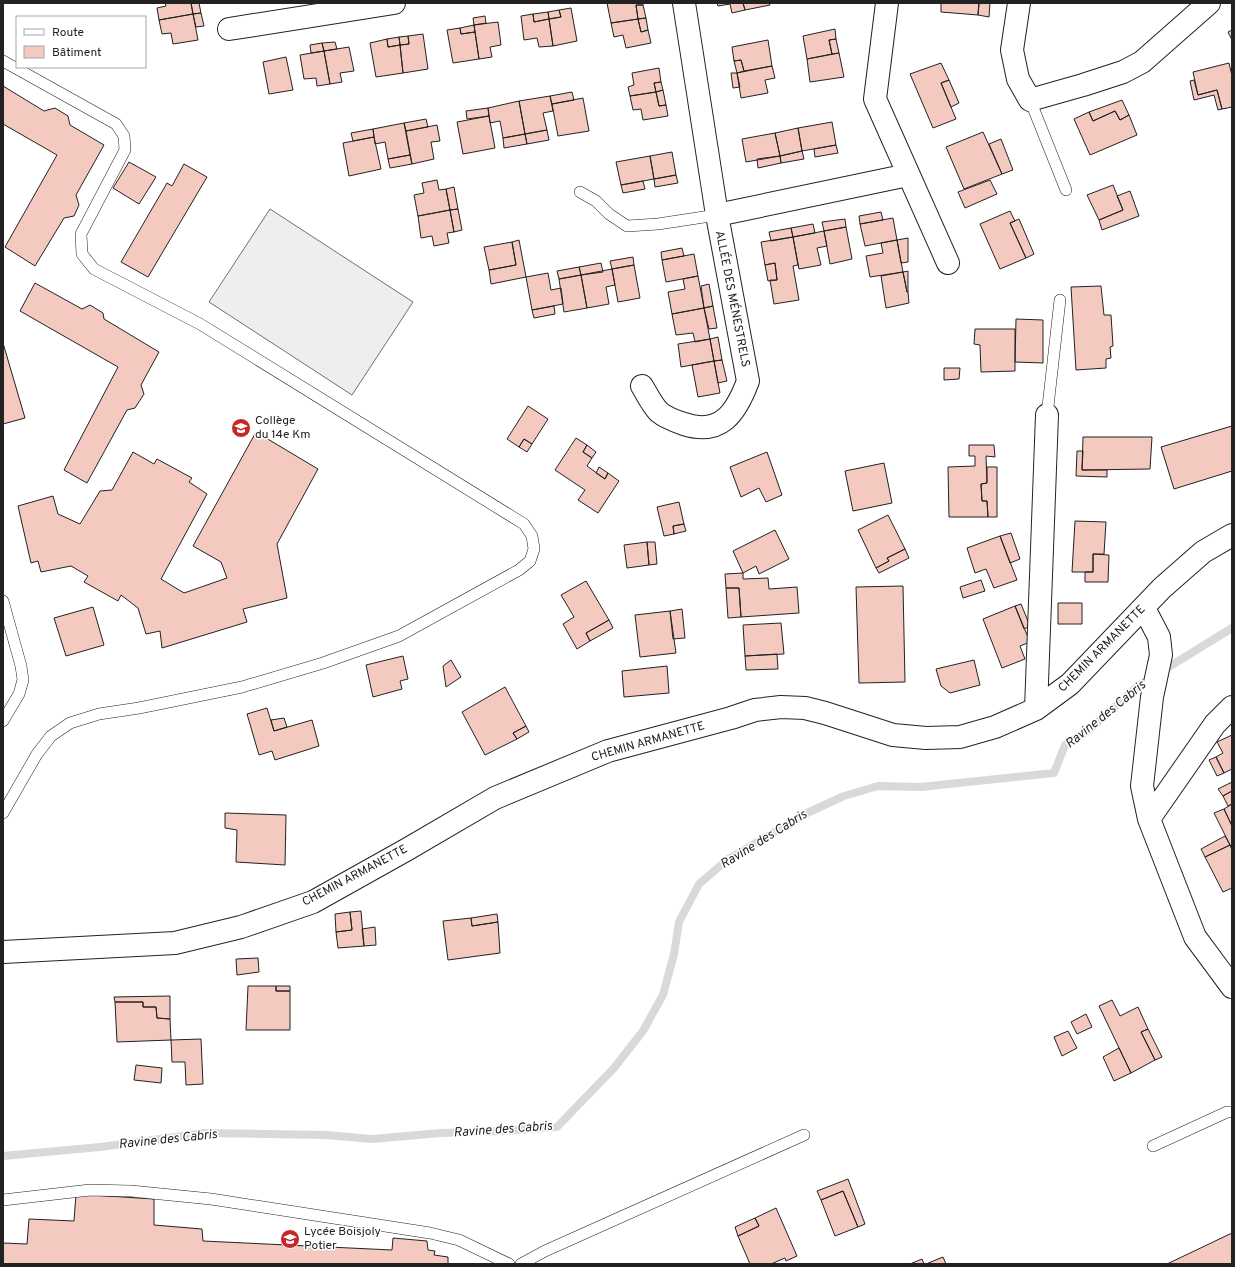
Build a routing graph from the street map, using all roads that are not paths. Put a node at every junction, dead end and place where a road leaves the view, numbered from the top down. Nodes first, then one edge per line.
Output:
1 (394, 3) edge
2 (684, 3) edge
3 (887, 3) edge
4 (1019, 3) edge
5 (1209, 3) edge
6 (229, 29) dead end
7 (3, 61) edge
8 (1030, 100) junction
9 (908, 175) junction
10 (1066, 190) dead end
11 (580, 192) dead end
12 (717, 215) junction
13 (948, 263) dead end
14 (1060, 300) dead end
15 (642, 386) dead end
16 (1048, 415) joint
17 (1232, 535) edge
18 (3, 601) edge
19 (1144, 608) junction
20 (1232, 707) edge
21 (1036, 709) junction
22 (3, 721) edge
23 (3, 813) edge
24 (1149, 819) junction
25 (3, 952) edge
26 (1232, 987) edge
27 (1232, 1112) edge
28 (804, 1135) dead end
29 (1153, 1146) dead end
30 (3, 1200) edge
31 (509, 1264) edge
32 (521, 1264) edge

1 - 6 street
2 - 12 street
3 - 9 street
4 - 8 street
5 - 8 street
7 - 23 lane
8 - 10 lane
9 - 12 street, ALLÉE DES MÉNESTRELS
9 - 13 street
11 - 12 lane
12 - 15 street, ALLÉE DES MÉNESTRELS
14 - 16 lane
16 - 21 street
17 - 19 street, CHEMIN ARMANETTE
18 - 22 lane
19 - 21 street, CHEMIN ARMANETTE
19 - 24 street
20 - 24 street
21 - 25 street, CHEMIN ARMANETTE
24 - 26 street
27 - 29 lane
28 - 32 lane
30 - 31 lane

